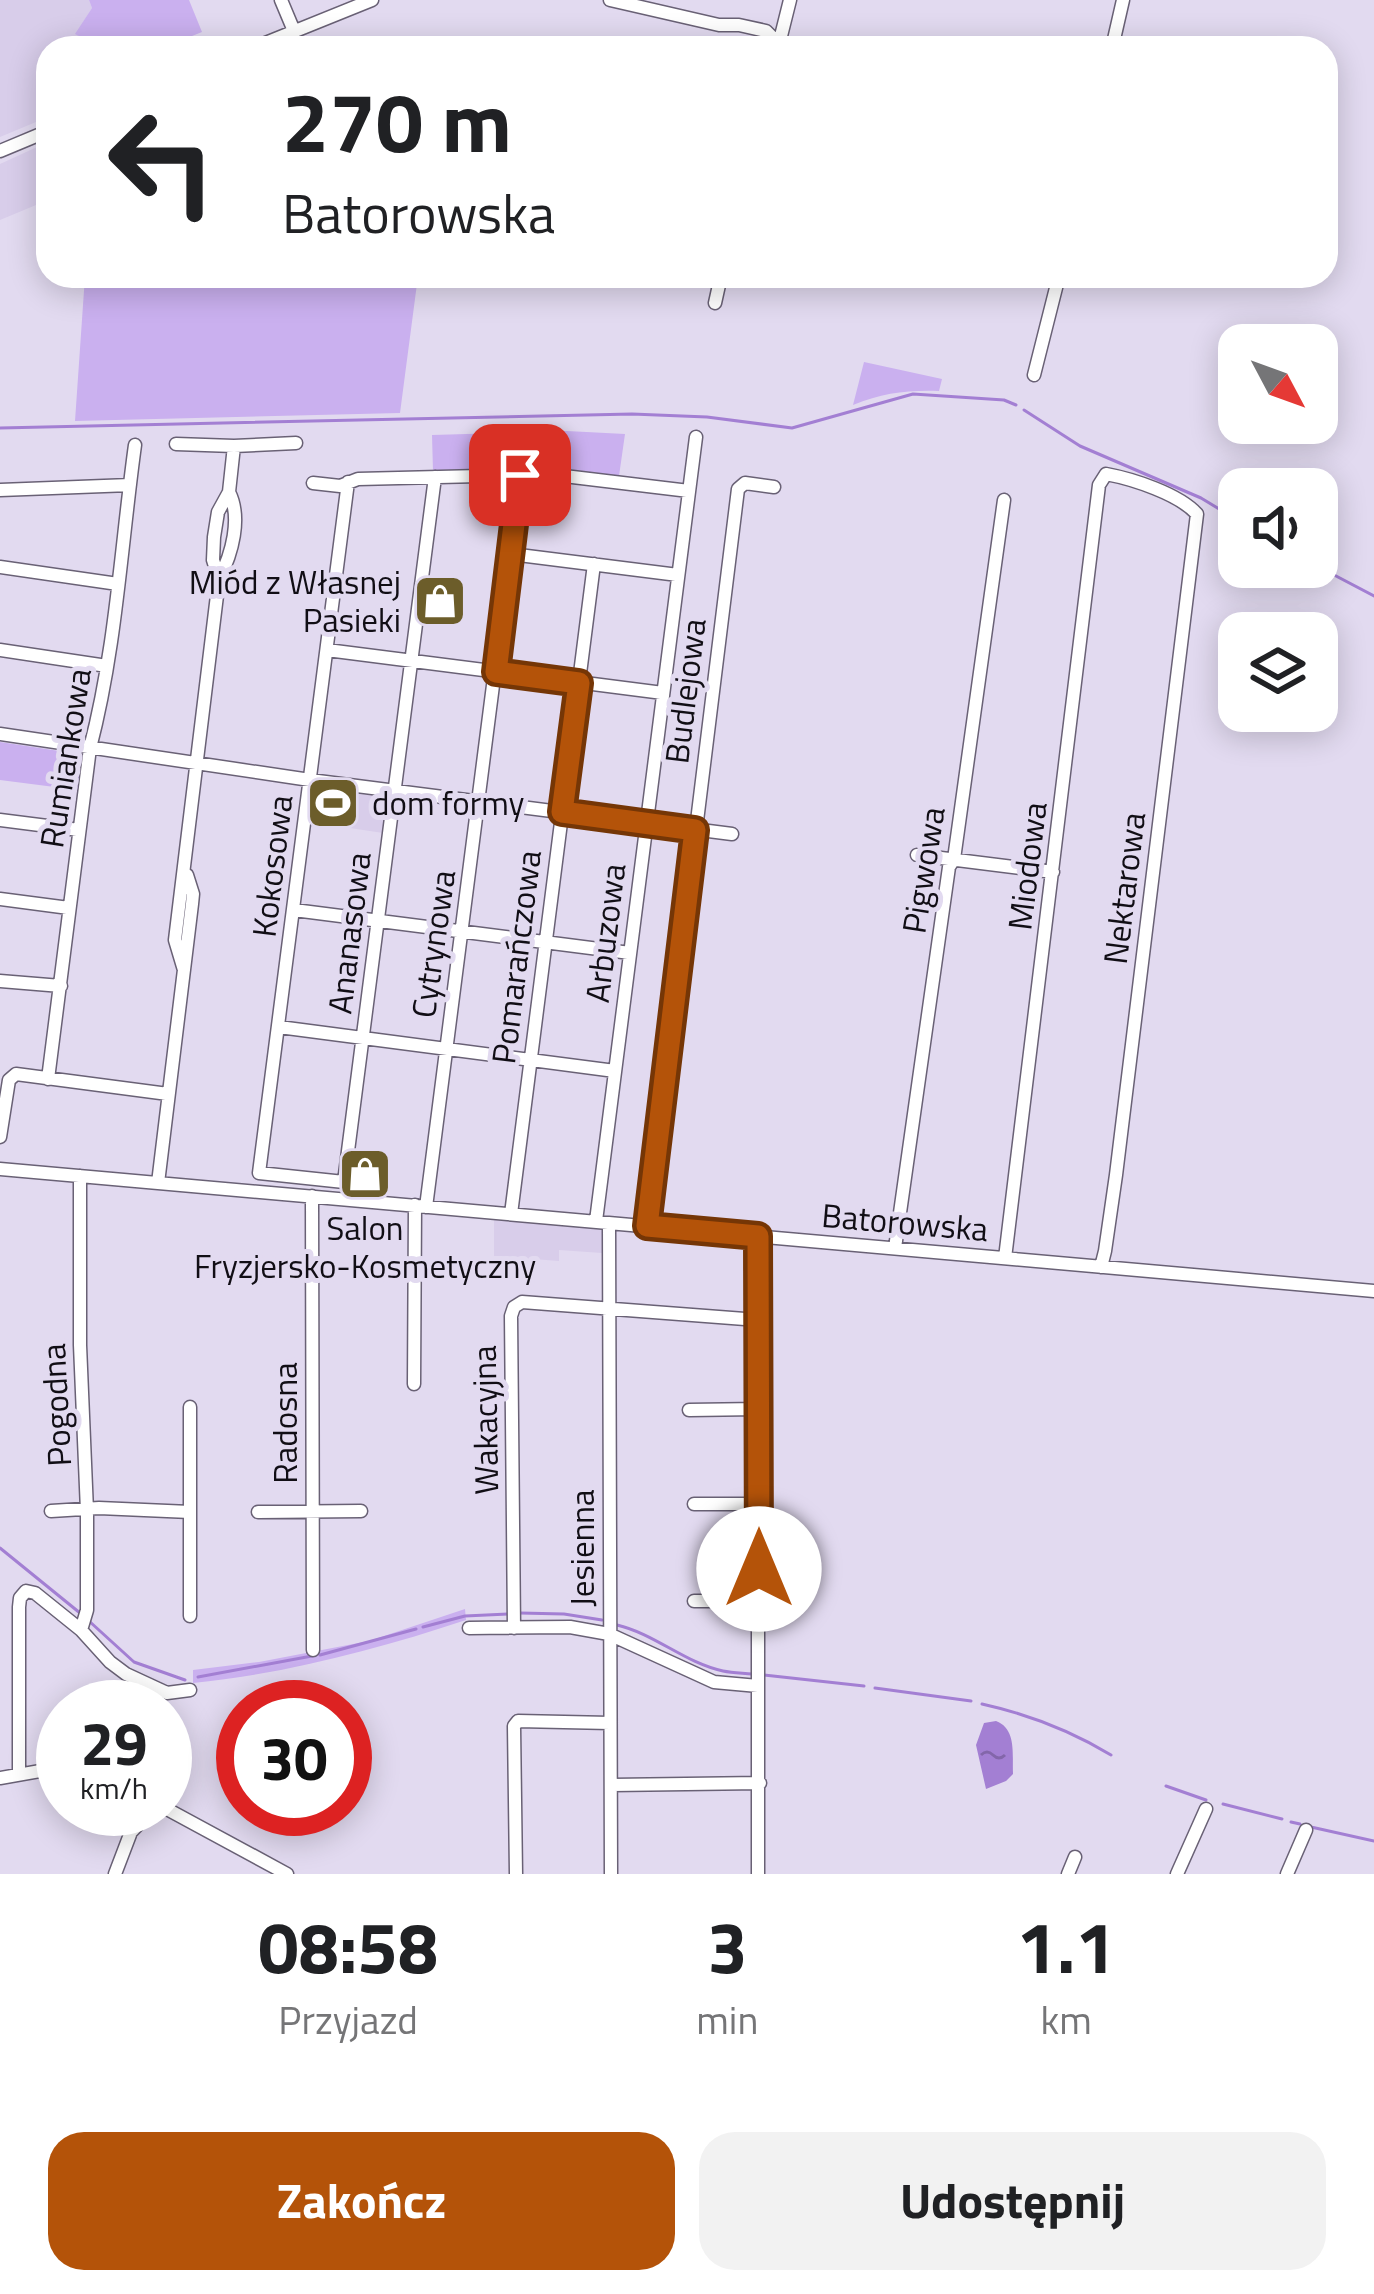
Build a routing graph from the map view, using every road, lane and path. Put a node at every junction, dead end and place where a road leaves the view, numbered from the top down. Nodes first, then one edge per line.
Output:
1 (281, 0) edge
2 (372, 0) edge
3 (610, 0) edge
4 (790, 0) edge
5 (1123, 0) edge
6 (356, 3) edge
7 (294, 32) junction
8 (284, 36) edge
9 (771, 36) edge
10 (782, 36) edge
11 (1115, 36) edge
12 (36, 136) edge
13 (0, 151) edge
14 (718, 288) edge
15 (1056, 288) edge
16 (715, 303) dead end
17 (1034, 374) dead end
18 (696, 437) dead end
19 (296, 443) dead end
20 (176, 444) dead end
21 (135, 445) dead end
22 (234, 446) junction
23 (520, 475) junction
24 (435, 477) junction
25 (348, 482) junction
26 (313, 483) dead end
27 (130, 485) junction
28 (774, 487) dead end
29 (0, 490) edge
30 (689, 491) junction
31 (1004, 500) dead end
32 (1197, 514) joint
33 (511, 554) junction
34 (595, 564) junction
35 (0, 567) edge
36 (678, 575) junction
37 (118, 584) junction
38 (0, 650) edge
39 (327, 650) junction
40 (411, 661) junction
41 (106, 666) junction
42 (496, 672) junction
43 (579, 683) junction
44 (663, 693) junction
45 (0, 734) edge
46 (90, 748) junction
47 (196, 764) junction
48 (310, 780) junction
49 (394, 790) junction
50 (479, 802) junction
51 (562, 812) junction
52 (0, 820) edge
53 (647, 823) junction
54 (79, 830) junction
55 (695, 830) junction
56 (732, 834) dead end
57 (917, 855) dead end
58 (954, 860) junction
59 (1053, 872) junction
60 (0, 899) edge
61 (69, 908) junction
62 (294, 910) junction
63 (377, 920) junction
64 (462, 931) junction
65 (545, 943) junction
66 (630, 953) junction
67 (0, 981) edge
68 (61, 986) junction
69 (279, 1027) junction
70 (363, 1038) junction
71 (446, 1048) junction
72 (531, 1060) junction
73 (615, 1071) junction
74 (48, 1079) junction
75 (168, 1094) junction
76 (2, 1107) edge
77 (0, 1136) edge
78 (0, 1169) edge
79 (80, 1177) junction
80 (344, 1182) joint
81 (158, 1183) junction
82 (312, 1196) junction
83 (420, 1206) junction
84 (511, 1214) junction
85 (602, 1222) junction
86 (647, 1226) junction
87 (758, 1236) junction
88 (896, 1248) junction
89 (1005, 1258) junction
90 (1101, 1267) junction
91 (1374, 1291) edge
92 (608, 1309) junction
93 (758, 1321) junction
94 (414, 1384) dead end
95 (190, 1407) dead end
96 (758, 1409) junction
97 (688, 1410) dead end
98 (694, 1504) dead end
99 (759, 1504) junction
100 (51, 1511) dead end
101 (87, 1511) junction
102 (362, 1511) dead end
103 (190, 1512) junction
104 (258, 1512) dead end
105 (312, 1512) junction
106 (694, 1601) dead end
107 (759, 1601) junction
108 (190, 1616) dead end
109 (469, 1628) dead end
110 (514, 1628) junction
111 (82, 1630) junction
112 (609, 1634) junction
113 (313, 1650) dead end
114 (139, 1680) edge
115 (758, 1686) junction
116 (610, 1723) junction
117 (36, 1771) edge
118 (19, 1774) junction
119 (0, 1778) edge
120 (760, 1783) junction
121 (612, 1786) junction
122 (1206, 1809) dead end
123 (192, 1823) edge
124 (1306, 1830) dead end
125 (129, 1836) edge
126 (1075, 1857) dead end
127 (116, 1874) edge
128 (287, 1874) edge
129 (516, 1874) edge
130 (611, 1874) edge
131 (758, 1874) edge
132 (1068, 1874) edge
133 (1177, 1874) edge
134 (1287, 1874) edge

1 - 7 street
2 - 6 street
3 - 9 street
4 - 10 street
5 - 11 street
6 - 7 street
7 - 8 street
12 - 13 street
14 - 16 street
15 - 17 street
18 - 30 street, Arbuzowa
19 - 22 street
20 - 22 street
21 - 27 street, Rumiankowa
22 - 47 street
23 - 24 street
23 - 30 street
23 - 33 street, Cytrynowa
24 - 25 street
24 - 40 street, Ananasowa
25 - 26 street
25 - 39 street, Kokosowa
27 - 29 street
27 - 37 street, Rumiankowa
28 - 55 street, Budlejowa
30 - 36 street, Arbuzowa
31 - 58 street, Pigwowa
32 - 59 street, Miodowa
32 - 90 street, Nektarowa
33 - 34 street
33 - 42 street, Cytrynowa
34 - 36 street
34 - 43 street, Pomarańczowa
35 - 37 street
36 - 44 street, Arbuzowa
37 - 41 street, Rumiankowa
38 - 41 street
39 - 40 street
39 - 48 street, Kokosowa
40 - 42 street
40 - 49 street, Ananasowa
41 - 46 street, Rumiankowa
42 - 43 street
42 - 50 street, Cytrynowa
43 - 44 street
43 - 51 street, Pomarańczowa
44 - 53 street, Arbuzowa
45 - 46 street
46 - 47 street
46 - 54 street, Rumiankowa
47 - 48 street
47 - 75 street
48 - 49 street
48 - 62 street, Kokosowa
49 - 50 street
49 - 63 street, Ananasowa
50 - 51 street
50 - 64 street, Cytrynowa
51 - 53 street
51 - 65 street, Pomarańczowa
52 - 54 street
53 - 55 street
53 - 66 street, Arbuzowa
54 - 61 street, Rumiankowa
55 - 56 street
55 - 86 street, Budlejowa
57 - 58 street
58 - 59 street
58 - 88 street, Pigwowa
59 - 89 street, Miodowa
60 - 61 street
61 - 68 street, Rumiankowa
62 - 63 street
62 - 69 street, Kokosowa
63 - 64 street
63 - 70 street, Ananasowa
64 - 65 street
64 - 71 street, Cytrynowa
65 - 66 street
65 - 72 street, Pomarańczowa
66 - 73 street, Arbuzowa
67 - 68 street
68 - 74 street, Rumiankowa
69 - 70 street
69 - 80 street, Kokosowa
70 - 71 street
70 - 80 street, Ananasowa
71 - 72 street
71 - 83 street, Cytrynowa
72 - 73 street
72 - 84 street, Pomarańczowa
73 - 85 street, Arbuzowa
74 - 75 street
74 - 76 street
75 - 81 street
76 - 77 street
78 - 79 street, Batorowska
79 - 81 street, Batorowska
79 - 101 street, Pogodna
81 - 82 street, Batorowska
82 - 83 street, Batorowska
82 - 105 street, Radosna
83 - 84 street, Batorowska
83 - 94 street, Cytrynowa
84 - 85 street, Batorowska
85 - 86 street, Batorowska
85 - 92 street, Jesienna
86 - 87 street, Batorowska
87 - 88 street, Batorowska
87 - 93 street
88 - 89 street, Batorowska
89 - 90 street, Batorowska
90 - 91 street, Batorowska
92 - 93 street
92 - 110 street, Wakacyjna
92 - 112 street, Jesienna
93 - 96 street
95 - 103 street
96 - 97 street
96 - 99 street
98 - 99 street
99 - 107 street
100 - 101 street
101 - 103 street
101 - 111 street, Pogodna
102 - 105 street
103 - 108 street
104 - 105 street
105 - 113 street, Radosna
106 - 107 street
107 - 115 street
109 - 110 street
110 - 112 street
111 - 114 street
111 - 118 street
112 - 115 street
112 - 116 street, Jesienna
115 - 120 street
116 - 121 street, Jesienna
116 - 129 street
117 - 118 street
118 - 119 street
120 - 121 street
120 - 131 street
121 - 130 street, Jesienna
122 - 133 street
123 - 128 street
124 - 134 street
125 - 127 street
126 - 132 street

